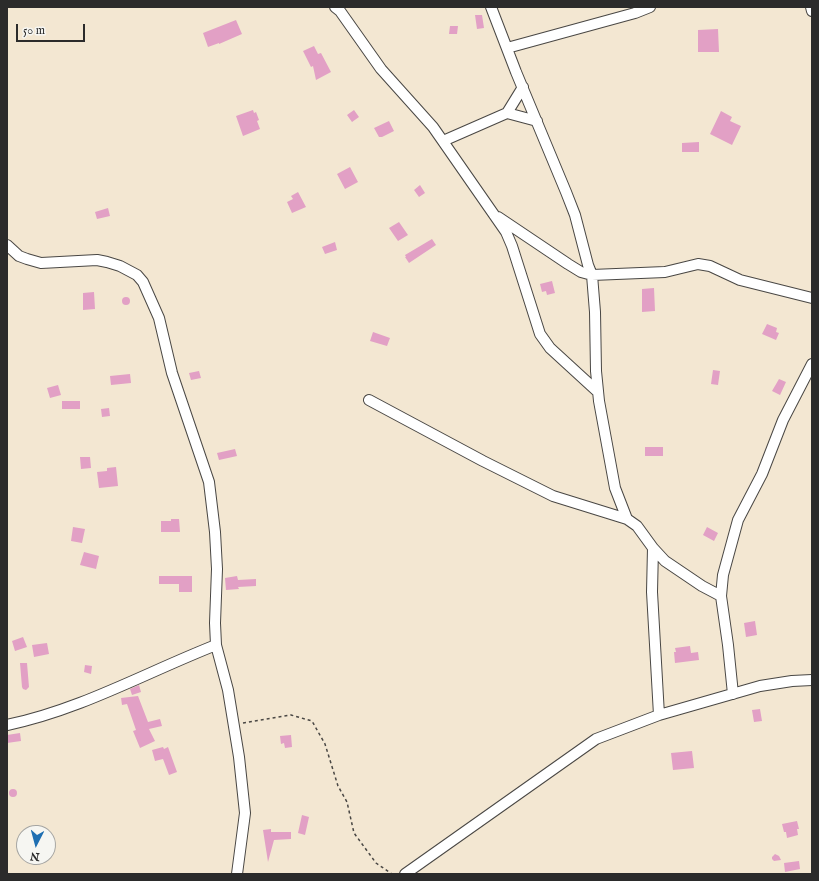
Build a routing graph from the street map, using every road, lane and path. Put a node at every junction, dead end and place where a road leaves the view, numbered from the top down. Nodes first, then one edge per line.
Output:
1 (335, 7) edge
2 (491, 7) edge
3 (650, 7) edge
4 (811, 7) edge
5 (812, 11) edge
6 (507, 48) junction
7 (523, 87) junction
8 (507, 113) junction
9 (537, 121) junction
10 (443, 142) junction
11 (495, 215) junction
12 (7, 246) edge
13 (592, 275) junction
14 (812, 298) edge
15 (812, 367) edge
16 (598, 392) junction
17 (369, 400) dead end
18 (627, 519) junction
19 (653, 548) junction
20 (721, 596) junction
21 (216, 645) junction
22 (812, 680) edge
23 (733, 694) junction
24 (659, 715) junction
25 (232, 720) junction
26 (7, 725) edge
27 (237, 874) edge
28 (392, 874) edge
29 (405, 874) edge

1 - 10 street
2 - 6 street
3 - 6 street
4 - 5 street
6 - 7 street
7 - 8 street
7 - 9 street
8 - 9 street
8 - 10 street
9 - 13 street
10 - 11 street
11 - 13 street
11 - 16 street
12 - 21 street
13 - 14 street
13 - 16 street
15 - 20 street
16 - 18 street
17 - 18 street
18 - 19 street
19 - 20 street
19 - 24 street
20 - 23 street
21 - 25 street
21 - 26 street
22 - 23 street
23 - 24 street
24 - 29 street
25 - 27 street
25 - 28 path

